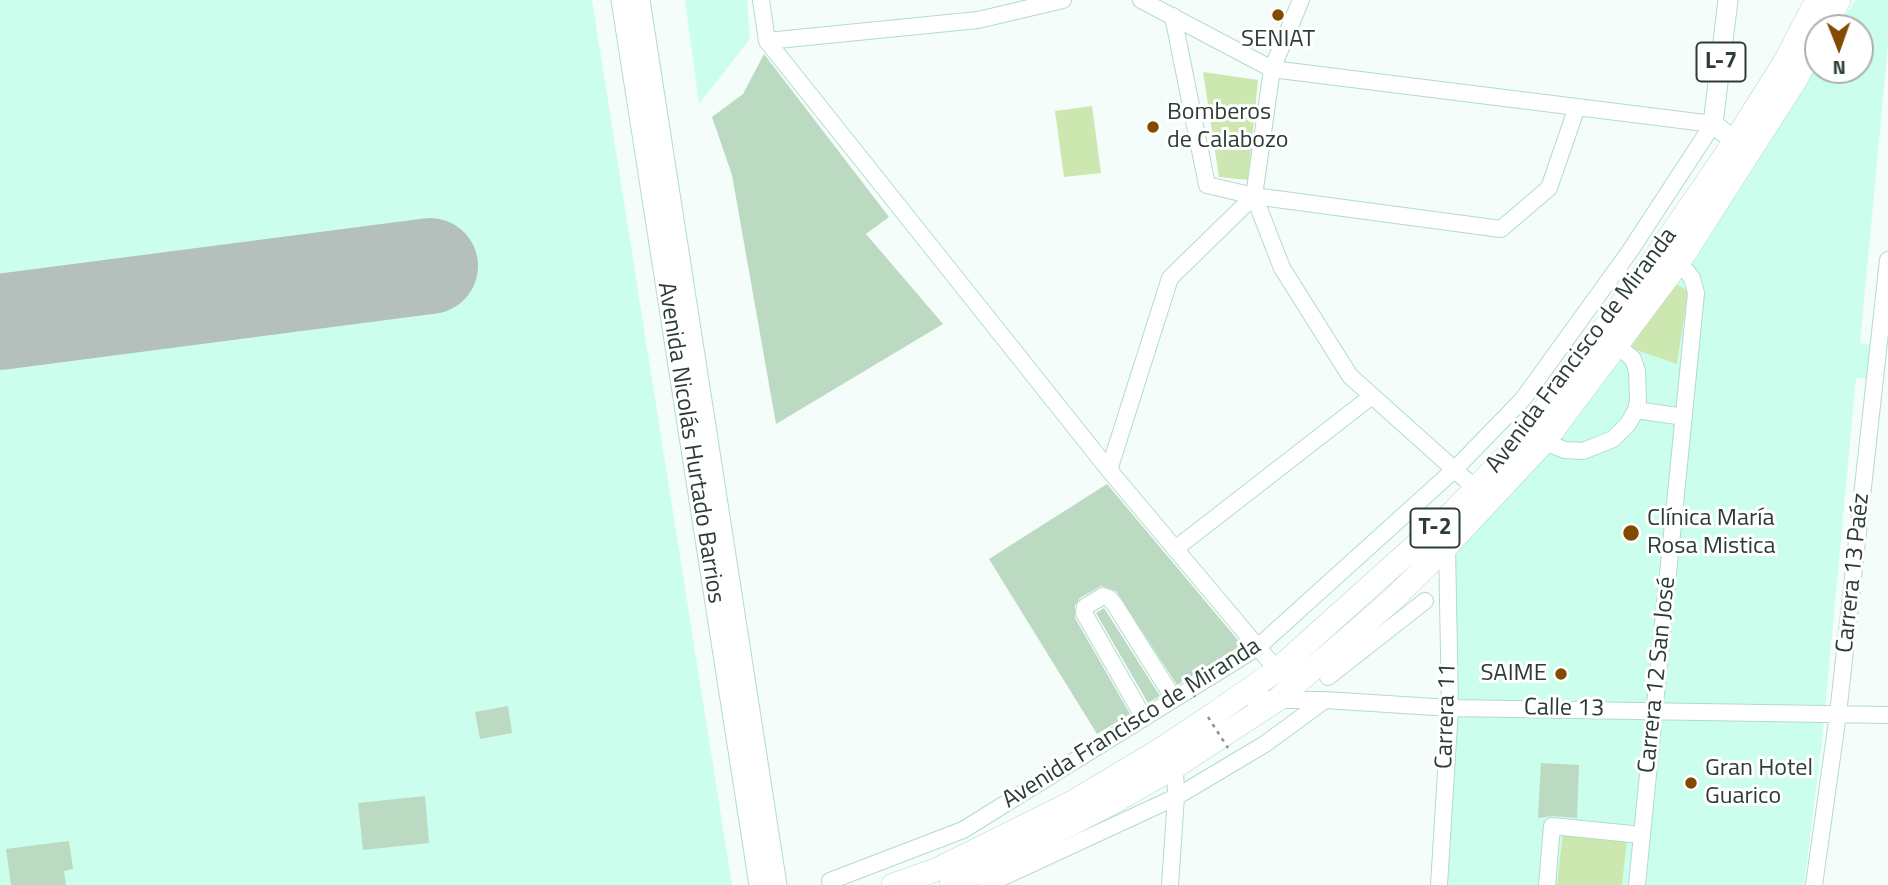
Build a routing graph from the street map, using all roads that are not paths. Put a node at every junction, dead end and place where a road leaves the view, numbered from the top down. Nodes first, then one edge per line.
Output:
1 (621, 0) edge
2 (640, 0) edge
3 (761, 0) edge
4 (1063, 0) edge
5 (1141, 0) edge
6 (1301, 0) edge
7 (1728, 0) edge
8 (1817, 0) edge
9 (1172, 16) junction
10 (767, 41) junction
11 (1804, 65) edge
12 (1272, 69) junction
13 (1577, 107) junction
14 (1713, 124) junction
15 (1735, 141) junction
16 (1721, 181) junction
17 (1254, 196) junction
18 (1670, 256) junction
19 (1888, 260) edge
20 (1617, 345) junction
21 (1372, 396) junction
22 (1636, 410) junction
23 (1684, 417) junction
24 (1544, 442) junction
25 (1109, 470) junction
26 (1455, 470) junction
27 (1476, 489) junction
28 (1461, 518) junction
29 (1447, 546) junction
30 (1175, 549) junction
31 (1425, 601) dead end
32 (1398, 609) junction
33 (1258, 647) junction
34 (1342, 655) junction
35 (1277, 670) junction
36 (1328, 677) dead end
37 (1241, 696) junction
38 (1174, 699) junction
39 (1277, 700) junction
40 (1325, 700) junction
41 (1450, 708) junction
42 (1655, 710) junction
43 (1838, 714) junction
44 (1888, 715) edge
45 (1144, 718) junction
46 (1175, 767) junction
47 (1176, 797) junction
48 (1642, 835) junction
49 (942, 880) edge
50 (830, 881) dead end
51 (759, 885) edge
52 (777, 885) edge
53 (893, 885) edge
54 (986, 885) edge
55 (1170, 885) edge
56 (1439, 885) edge
57 (1547, 885) edge
58 (1637, 885) edge
59 (1814, 885) edge

1 - 51 main road, Avenida Nicolás Hurtado Barrios
2 - 52 main road, Avenida Nicolás Hurtado Barrios
3 - 10 street
4 - 10 street
5 - 9 street
6 - 12 street
7 - 14 main road, L-7
8 - 15 highway, Avenida Francisco de Miranda / T-2
9 - 12 street
9 - 17 street
10 - 25 street
11 - 16 highway, Avenida Francisco de Miranda / T-2
12 - 13 street
12 - 17 street
13 - 14 street
13 - 17 street
14 - 15 main road
14 - 26 street, Avenida Francisco de Miranda
15 - 16 highway, Avenida Francisco de Miranda / T-2
16 - 18 highway, Avenida Francisco de Miranda / T-2
17 - 21 street
17 - 25 street
18 - 20 highway, Avenida Francisco de Miranda / T-2
18 - 23 street, Carrera 12 San José
18 - 27 highway, Avenida Francisco de Miranda / T-2
19 - 43 street, Carrera 13 Paéz
20 - 22 street
20 - 24 highway, Avenida Francisco de Miranda / T-2
21 - 26 street
21 - 30 street
22 - 23 street
22 - 24 street
23 - 42 street, Carrera 12 San José
24 - 28 highway, Avenida Francisco de Miranda / T-2
25 - 30 street
26 - 27 street
26 - 33 street, Avenida Francisco de Miranda
27 - 28 highway, Avenida Francisco de Miranda / T-2
28 - 29 highway, Avenida Francisco de Miranda / T-2
28 - 35 highway, Avenida Francisco de Miranda / T-2
29 - 32 highway, Avenida Francisco de Miranda / T-2
29 - 41 street, Carrera 11
30 - 33 street
31 - 32 street, Avenida Francisco de Miranda
32 - 34 highway, Avenida Francisco de Miranda / T-2
33 - 35 street
33 - 38 street, Avenida Francisco de Miranda
34 - 36 street, Avenida Francisco de Miranda
34 - 39 highway, Avenida Francisco de Miranda / T-2
35 - 37 highway, Avenida Francisco de Miranda / T-2
37 - 39 street, Calle 13
37 - 49 highway, Avenida Francisco de Miranda / T-2
38 - 45 street, Avenida Francisco de Miranda
38 - 45 street
39 - 40 street, Calle 13
39 - 46 highway, Avenida Francisco de Miranda / T-2
40 - 41 street, Calle 13
40 - 47 street
41 - 42 street, Calle 13
41 - 56 street, Carrera 11
42 - 43 street, Calle 13
42 - 48 street, Carrera 12 San José
43 - 44 street, Calle 13
43 - 59 street, Carrera 13 Paéz
45 - 50 street, Avenida Francisco de Miranda
46 - 47 street
46 - 49 highway, Avenida Francisco de Miranda / T-2
47 - 54 street
47 - 55 street
48 - 57 street
48 - 58 street, Carrera 12 San José
49 - 53 highway, Avenida Francisco de Miranda / T-2

